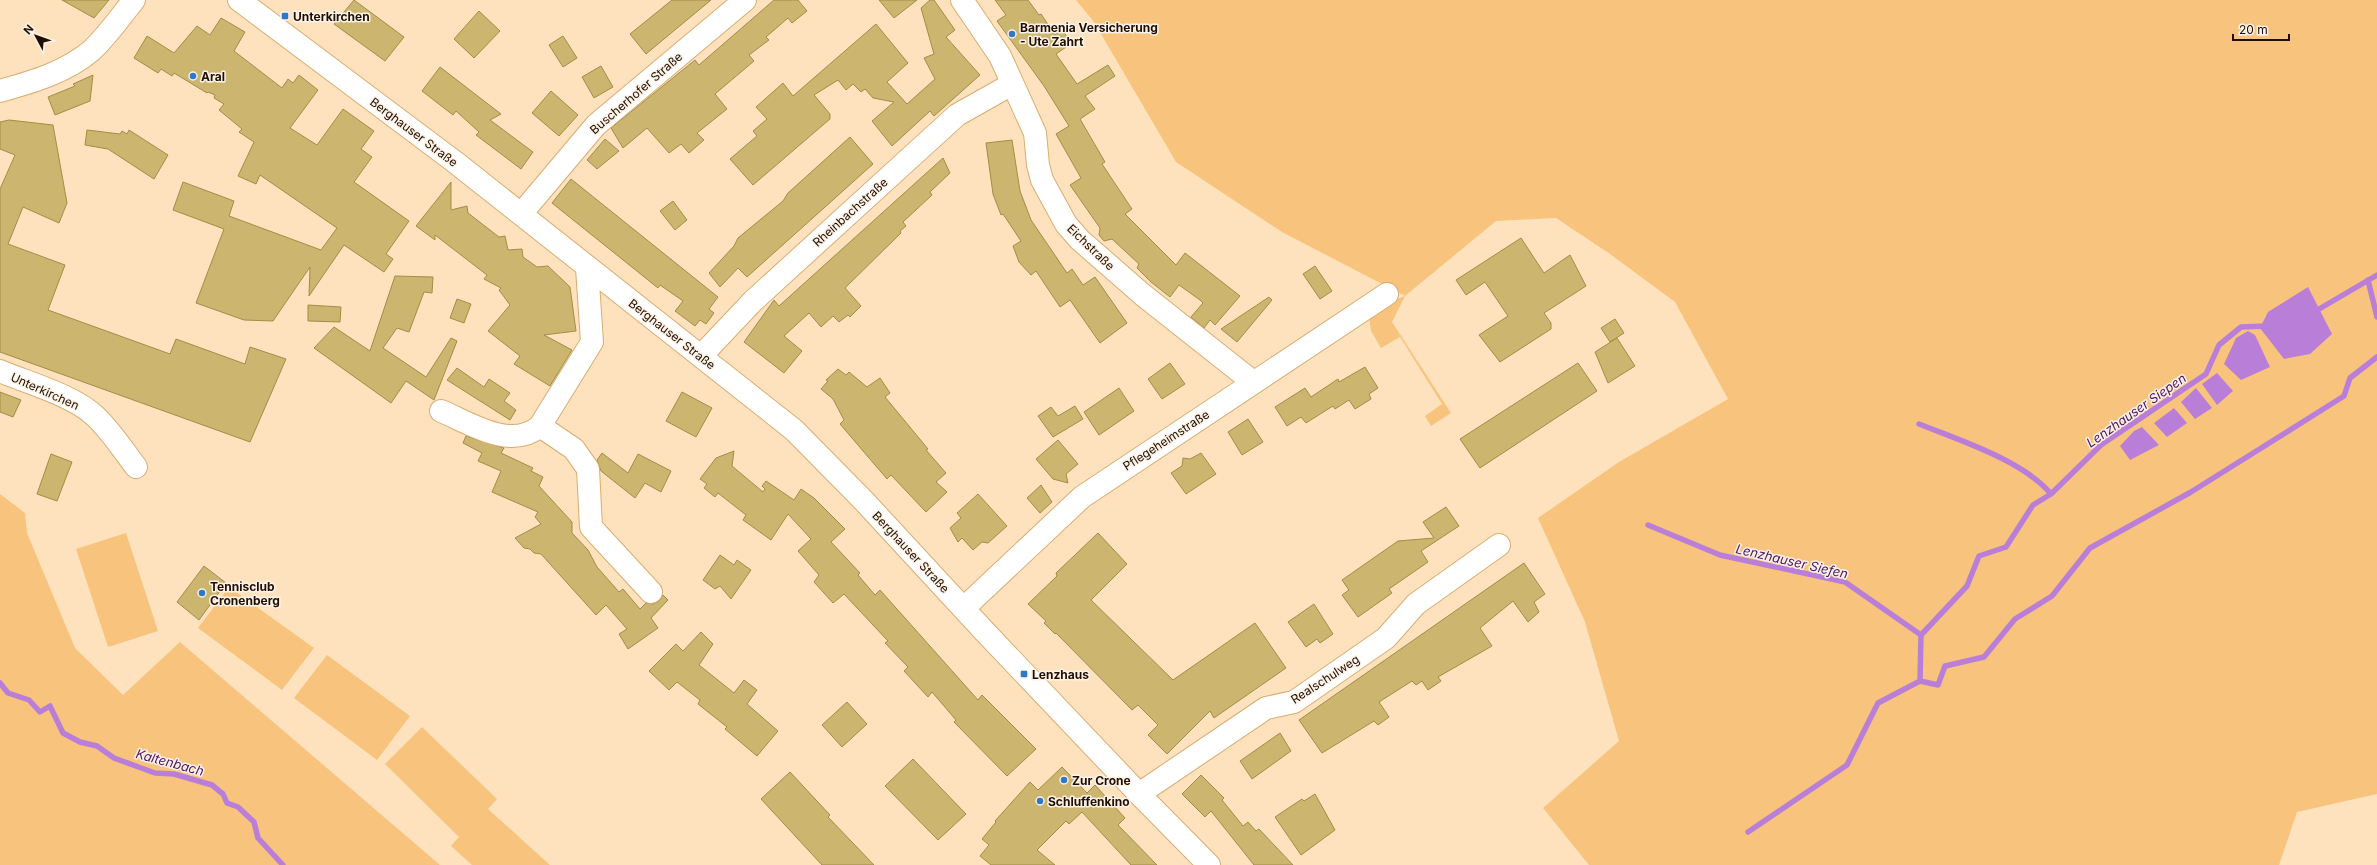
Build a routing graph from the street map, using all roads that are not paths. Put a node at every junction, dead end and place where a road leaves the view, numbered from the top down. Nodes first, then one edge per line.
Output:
1 (134, 0) edge
2 (239, 0) edge
3 (745, 0) edge
4 (962, 0) edge
5 (1012, 84) junction
6 (0, 91) edge
7 (521, 214) junction
8 (587, 268) junction
9 (1386, 294) dead end
10 (701, 356) junction
11 (0, 371) edge
12 (1253, 382) junction
13 (441, 411) dead end
14 (540, 426) junction
15 (136, 467) dead end
16 (1498, 545) dead end
17 (651, 592) dead end
18 (964, 608) junction
19 (1139, 794) junction
20 (1209, 865) edge

1 - 6 street
2 - 7 street, Berghauser Straße
3 - 7 street, Buscherhofer Straße
4 - 5 street, Eichstraße
5 - 10 street, Rheinbachstraße
5 - 12 street, Eichstraße
7 - 8 street, Berghauser Straße
8 - 10 street, Berghauser Straße
8 - 14 street
9 - 12 street, Pflegeheimstraße
10 - 18 street, Berghauser Straße
11 - 15 street, Unterkirchen
12 - 18 street, Pflegeheimstraße
13 - 14 street
14 - 17 street
16 - 19 street, Realschulweg
18 - 19 street, Berghauser Straße
19 - 20 street, Berghauser Straße

